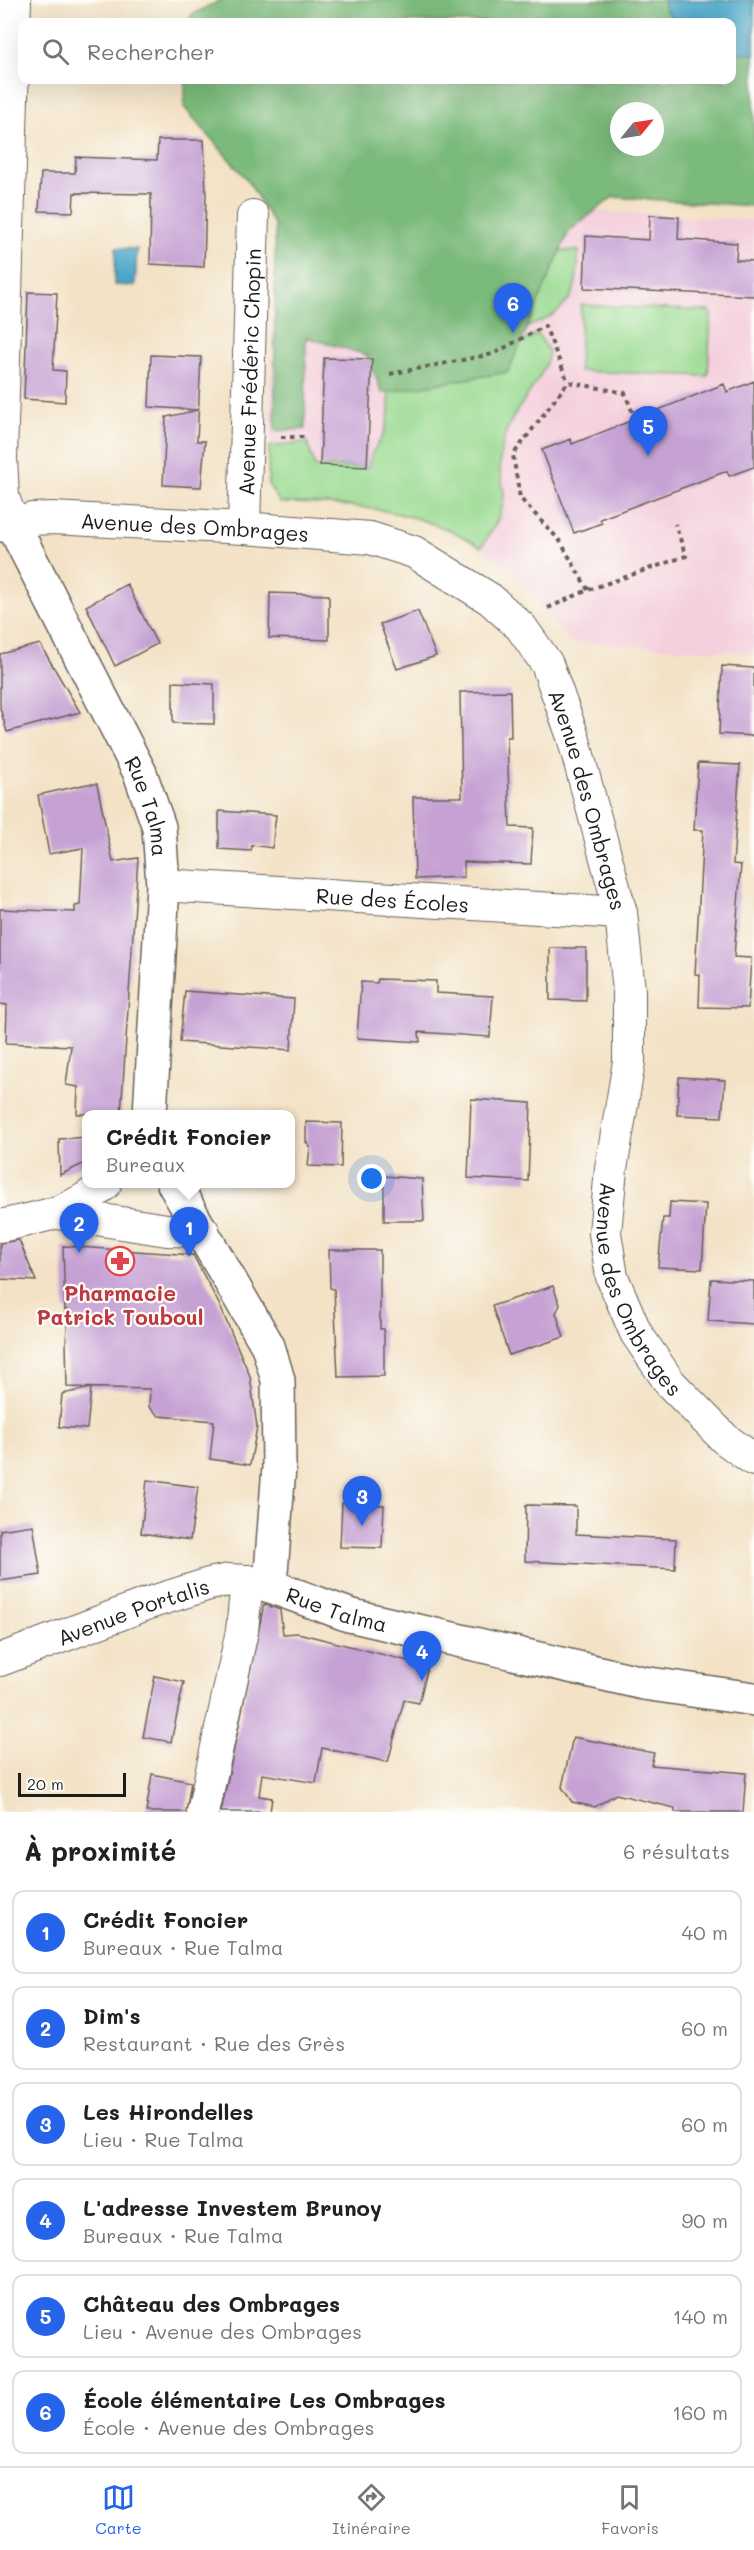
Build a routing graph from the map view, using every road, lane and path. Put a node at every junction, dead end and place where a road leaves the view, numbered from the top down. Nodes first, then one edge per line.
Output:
1 (15, 0) edge
2 (254, 216) dead end
3 (390, 374) dead end
4 (568, 382) junction
5 (635, 419) dead end
6 (675, 524) dead end
7 (7, 525) edge
8 (244, 528) junction
9 (588, 590) junction
10 (521, 627) junction
11 (163, 885) junction
12 (621, 913) junction
13 (150, 1110) edge
14 (100, 1188) edge
15 (176, 1188) edge
16 (57, 1214) junction
17 (0, 1226) edge
18 (203, 1231) junction
19 (754, 1460) edge
20 (258, 1583) junction
21 (0, 1660) edge
22 (754, 1699) edge
23 (203, 1812) edge

1 - 7 street
2 - 8 street, Avenue Frédéric Chopin
3 - 4 path
4 - 5 path
4 - 9 path
6 - 9 path
7 - 8 street, Avenue des Ombrages
7 - 11 main road, Rue Talma
8 - 10 street, Avenue des Ombrages
9 - 10 path
10 - 12 street, Avenue des Ombrages
11 - 12 street, Rue des Écoles
11 - 13 main road, Rue Talma
12 - 19 street, Avenue des Ombrages
14 - 16 street
15 - 18 main road, Rue Talma
16 - 17 street
16 - 18 street
18 - 20 main road, Rue Talma
20 - 21 street, Avenue Portalis
20 - 22 main road, Rue Talma
20 - 23 street

